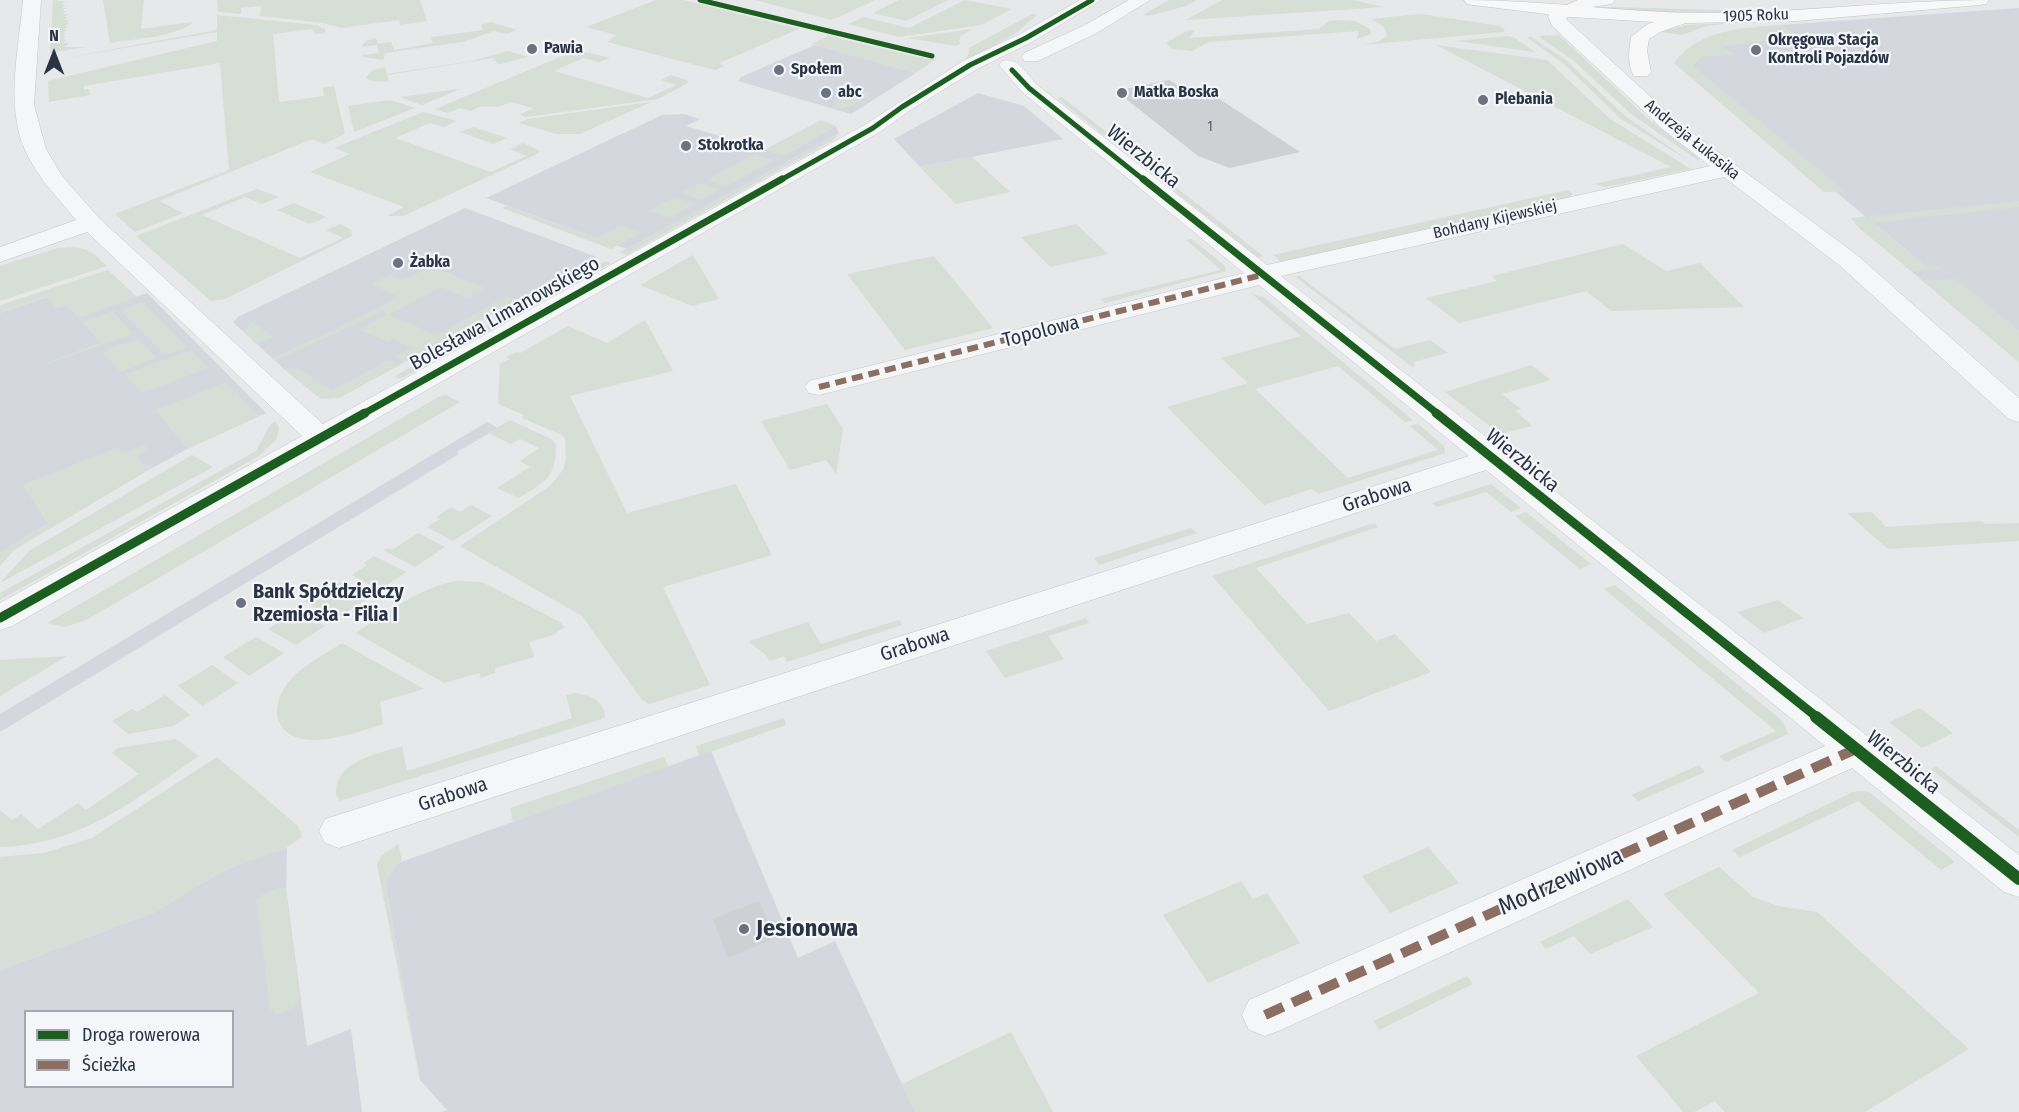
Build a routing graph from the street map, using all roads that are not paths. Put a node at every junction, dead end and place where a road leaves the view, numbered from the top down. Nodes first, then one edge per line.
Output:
1 (32, 0) edge
2 (1092, 0) edge
3 (1141, 0) edge
4 (1473, 0) edge
5 (1546, 0) edge
6 (1606, 0) edge
7 (1643, 0) edge
8 (1799, 0) edge
9 (1980, 0) edge
10 (1562, 17) junction
11 (1708, 18) junction
12 (1593, 30) dead end
13 (1026, 38) junction
14 (1617, 51) dead end
15 (1009, 65) junction
16 (1641, 72) junction
17 (1658, 88) dead end
18 (876, 126) junction
19 (1760, 167) dead end
20 (1728, 170) junction
21 (91, 224) junction
22 (0, 255) edge
23 (1848, 260) junction
24 (1262, 275) junction
25 (819, 387) dead end
26 (2019, 413) edge
27 (321, 438) junction
28 (1490, 459) junction
29 (0, 618) edge
30 (1856, 749) junction
31 (339, 831) dead end
32 (2019, 879) edge
33 (1265, 1015) dead end

1 - 21 street
2 - 13 street, Bolesława Limanowskiego
3 - 15 street, Bolesława Limanowskiego
4 - 10 main road
5 - 10 street, 1905 Roku
6 - 10 street
7 - 8 main road, 1905 Roku
9 - 11 main road, 1905 Roku
10 - 11 main road, 1905 Roku
10 - 12 street
10 - 20 street, Andrzeja Łukasika
11 - 16 main road
13 - 15 street, Bolesława Limanowskiego
13 - 18 street, Bolesława Limanowskiego
14 - 16 street, Andrzeja Łukasika
15 - 18 street, Bolesława Limanowskiego
15 - 24 street, Wierzbicka
16 - 17 street, Andrzeja Łukasika
18 - 27 street, Bolesława Limanowskiego
19 - 23 street, Andrzeja Łukasika
20 - 23 street, Andrzeja Łukasika
20 - 24 street, Bohdany Kijewskiej
21 - 22 street
21 - 27 street
23 - 26 street, Andrzeja Łukasika
24 - 25 street, Topolowa
24 - 28 street, Wierzbicka
27 - 29 street, Bolesława Limanowskiego
28 - 30 street, Wierzbicka
28 - 31 street, Grabowa
30 - 32 street, Wierzbicka
30 - 33 street, Modrzewiowa

